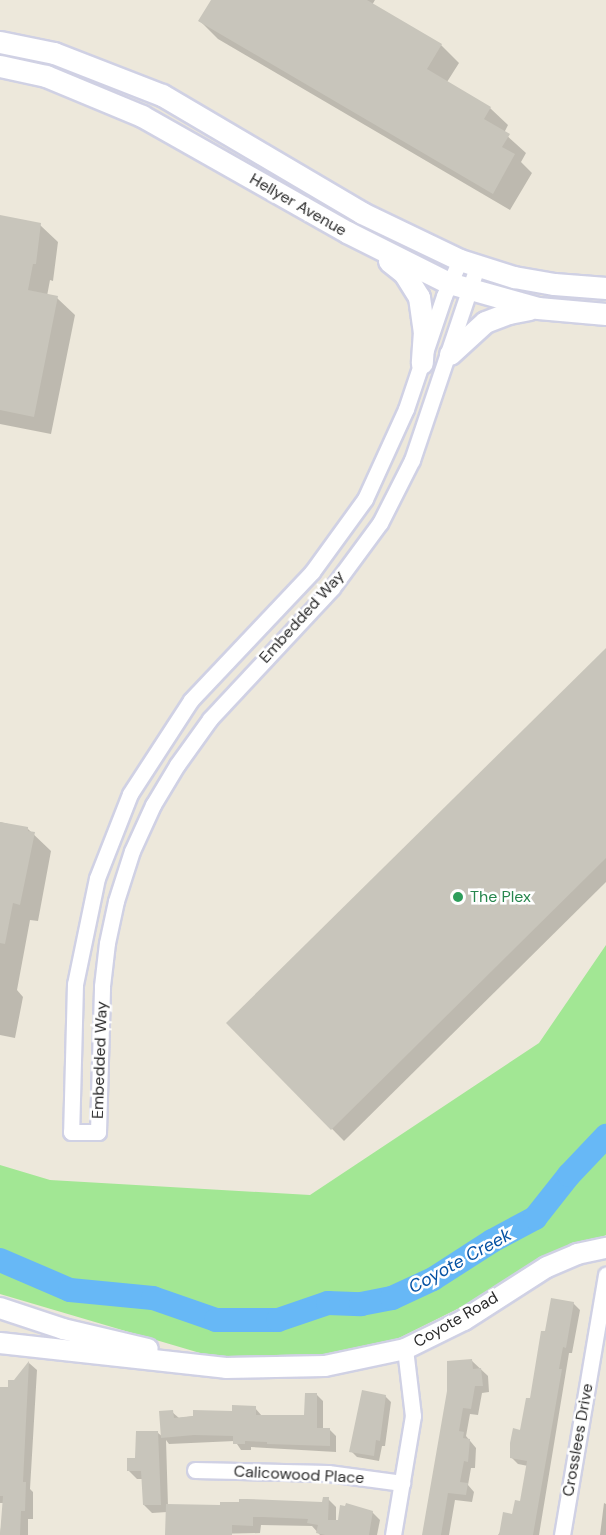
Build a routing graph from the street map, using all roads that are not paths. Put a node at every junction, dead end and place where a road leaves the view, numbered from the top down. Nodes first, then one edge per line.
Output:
1 (0, 42) edge
2 (54, 53) junction
3 (0, 66) edge
4 (46, 76) junction
5 (372, 246) junction
6 (469, 264) junction
7 (449, 283) junction
8 (606, 288) edge
9 (471, 291) junction
10 (538, 308) junction
11 (606, 314) edge
12 (450, 354) junction
13 (422, 363) junction
14 (606, 1248) edge
15 (606, 1275) edge
16 (0, 1308) edge
17 (0, 1343) edge
18 (405, 1349) junction
19 (226, 1368) junction
20 (195, 1470) dead end
21 (402, 1483) junction
22 (393, 1535) edge
23 (562, 1535) edge

1 - 2 main road, Hellyer Avenue
2 - 4 main road
2 - 6 main road, Hellyer Avenue
3 - 4 main road, Hellyer Avenue
4 - 5 main road, Hellyer Avenue
5 - 7 main road, Hellyer Avenue
5 - 13 main road
6 - 7 street, Embedded Way
6 - 8 main road, Hellyer Avenue
6 - 9 street, Embedded Way
7 - 9 main road, Hellyer Avenue
7 - 13 street, Embedded Way
9 - 10 main road, Hellyer Avenue
9 - 12 street, Embedded Way
10 - 11 main road, Hellyer Avenue
10 - 12 main road
12 - 13 street, Embedded Way
14 - 18 street, Coyote Road
15 - 23 street, Crosslees Drive
16 - 19 street, Coyote Road
17 - 19 street, Coyote Road
18 - 19 street, Coyote Road
18 - 21 street
20 - 21 street, Calicowood Place
21 - 22 street

